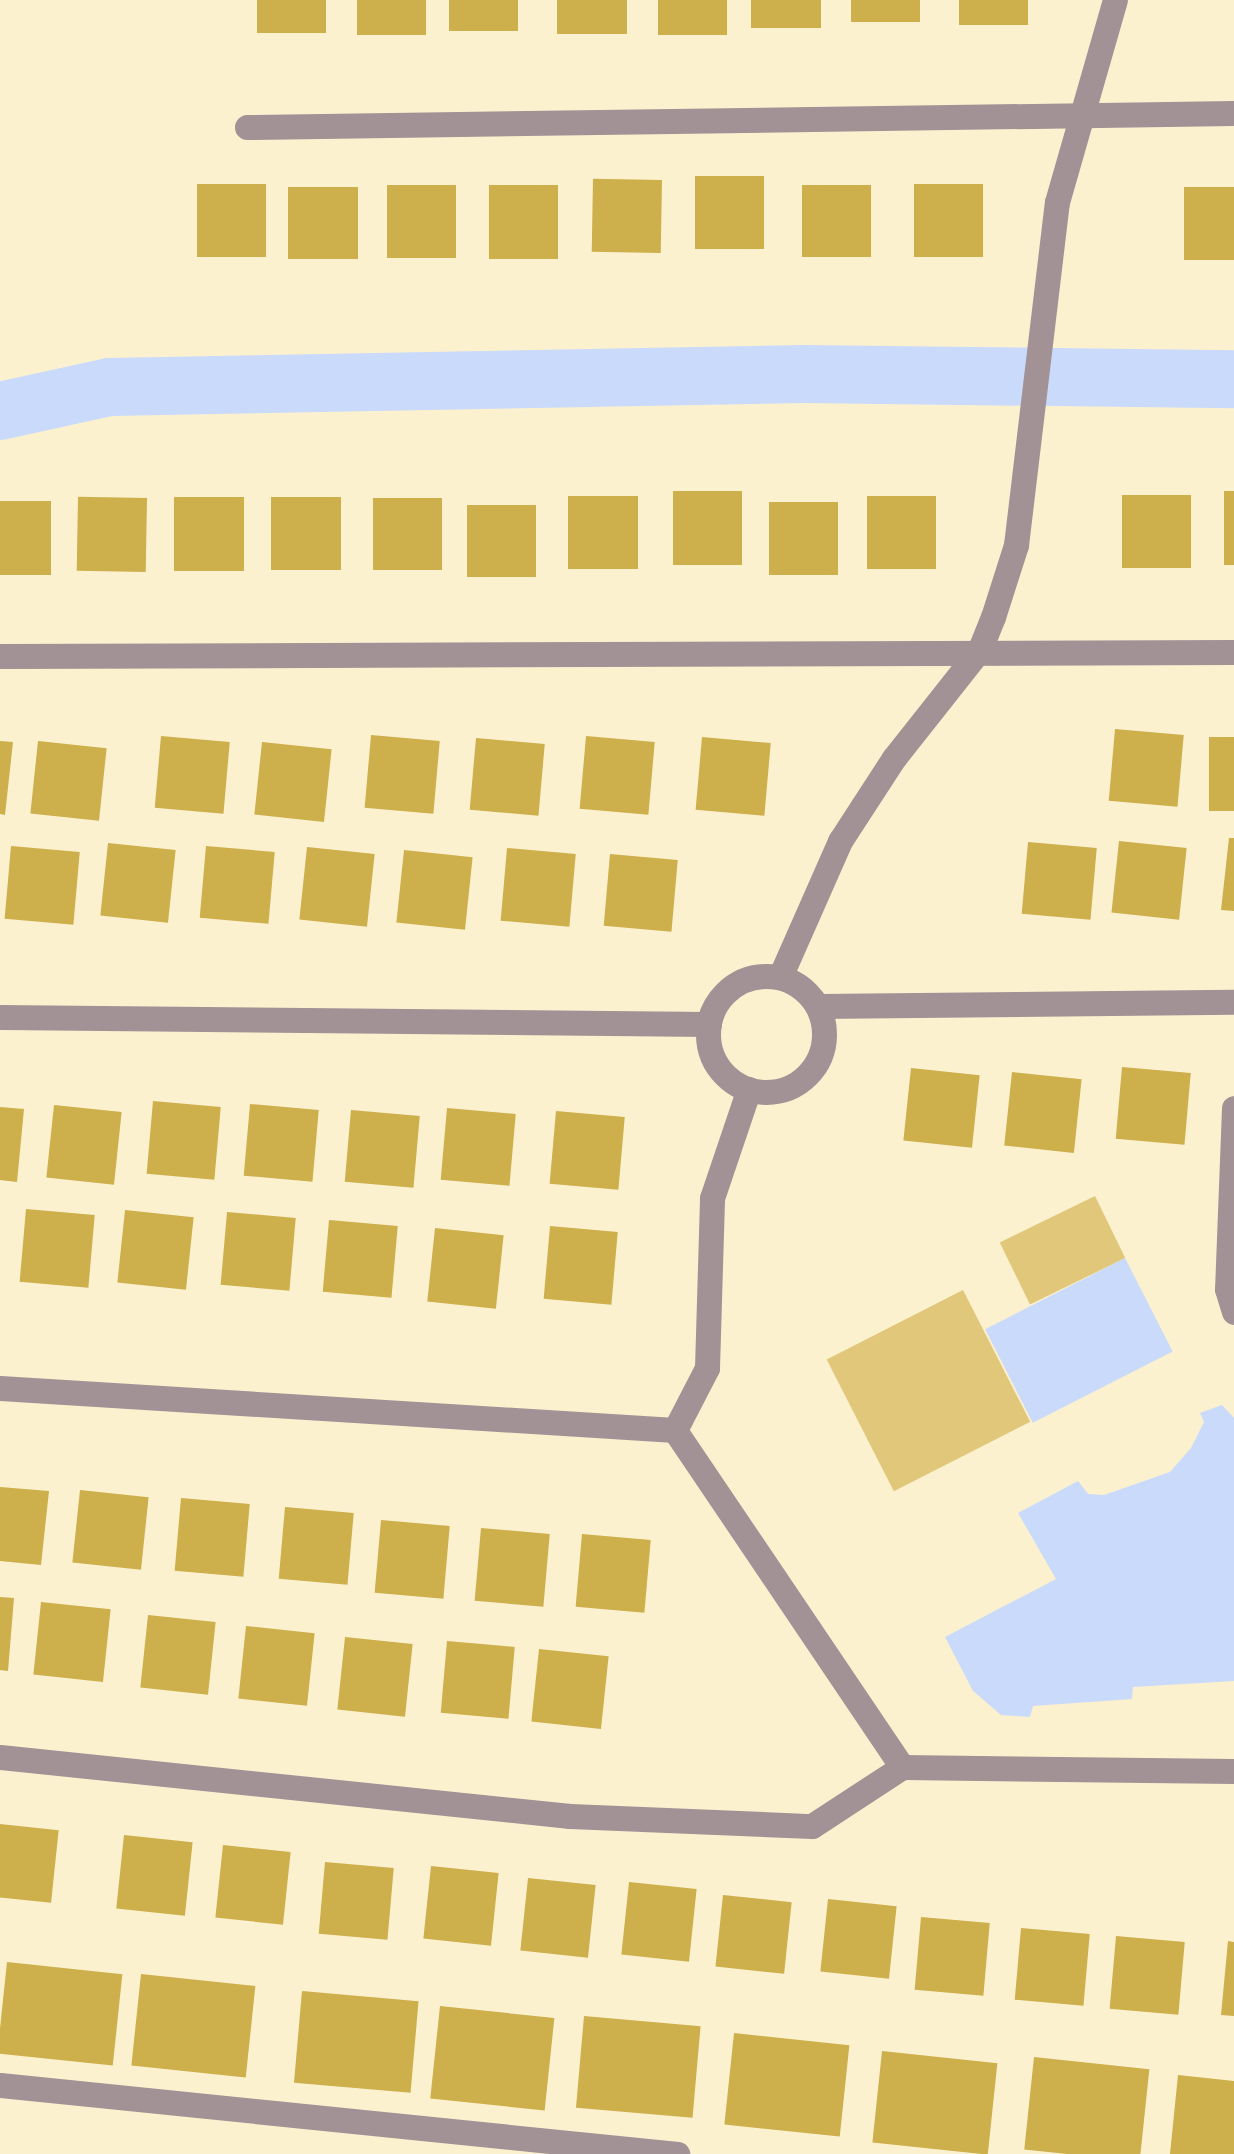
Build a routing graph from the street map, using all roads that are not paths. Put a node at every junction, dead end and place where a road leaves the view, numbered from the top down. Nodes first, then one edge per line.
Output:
1 (1115, 0) edge
2 (1234, 113) edge
3 (1082, 115) junction
4 (247, 127) dead end
5 (980, 649) junction
6 (1234, 652) edge
7 (0, 656) edge
8 (780, 977) junction
9 (1234, 1002) edge
10 (818, 1006) junction
11 (0, 1017) edge
12 (709, 1024) junction
13 (749, 1089) junction
14 (1234, 1108) edge
15 (1234, 1312) edge
16 (0, 1388) edge
17 (675, 1430) junction
18 (0, 1757) edge
19 (902, 1767) junction
20 (1234, 1771) edge
21 (0, 2085) edge
22 (678, 2154) edge

1 - 3 street
2 - 3 street
3 - 4 street
3 - 5 street
5 - 6 street
5 - 7 street
5 - 8 street
8 - 10 street
8 - 12 street
9 - 10 street
10 - 13 street
11 - 12 street
12 - 13 street
13 - 17 street
14 - 15 street
16 - 17 street
17 - 19 street
18 - 19 street
19 - 20 street
21 - 22 street

